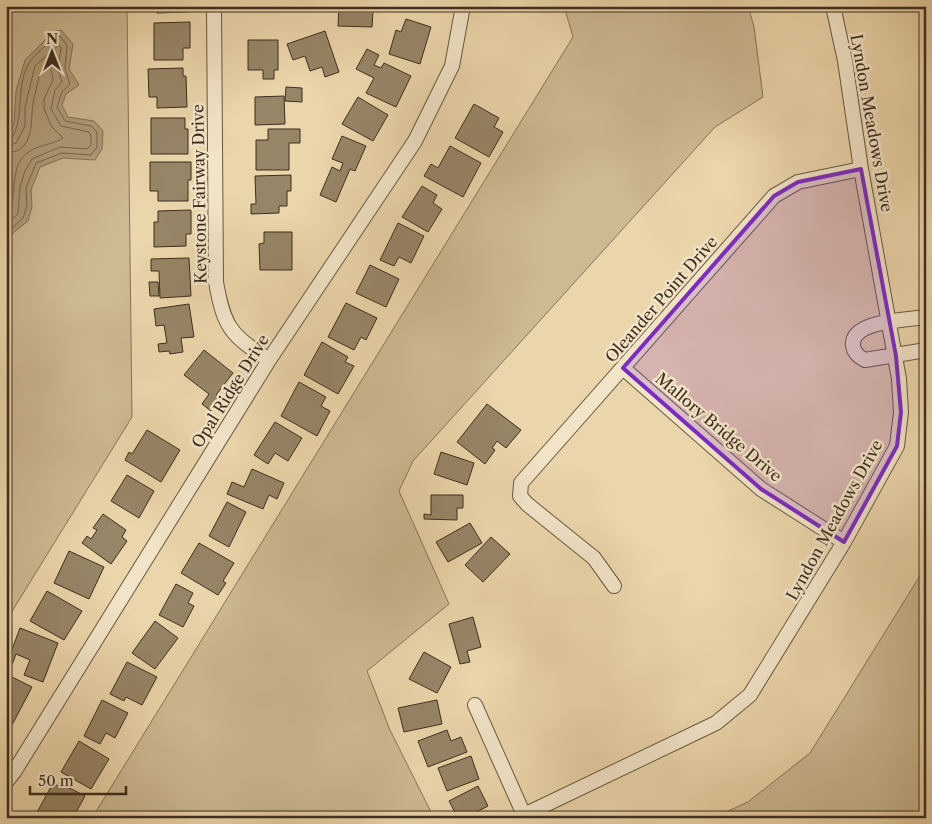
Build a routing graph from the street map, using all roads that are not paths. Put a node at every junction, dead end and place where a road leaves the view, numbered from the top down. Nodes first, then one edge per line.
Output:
1 (214, 6) edge
2 (833, 6) edge
3 (463, 9) edge
4 (860, 169) junction
5 (926, 317) edge
6 (890, 322) junction
7 (926, 350) edge
8 (896, 356) junction
9 (269, 360) junction
10 (623, 368) junction
11 (844, 542) junction
12 (614, 586) dead end
13 (474, 705) dead end
14 (6, 782) edge

1 - 9 street, Keystone Fairway Drive
2 - 4 street, Lyndon Meadows Drive
3 - 9 street, Opal Ridge Drive
4 - 6 street, Lyndon Meadows Drive
4 - 10 street, Oleander Point Drive
5 - 6 street
6 - 8 street, Lyndon Meadows Drive
6 - 8 street
7 - 8 street
8 - 11 street, Lyndon Meadows Drive
9 - 14 street, Opal Ridge Drive
10 - 11 street, Mallory Bridge Drive
10 - 12 street, Oleander Point Drive
11 - 13 street, Lyndon Meadows Drive

